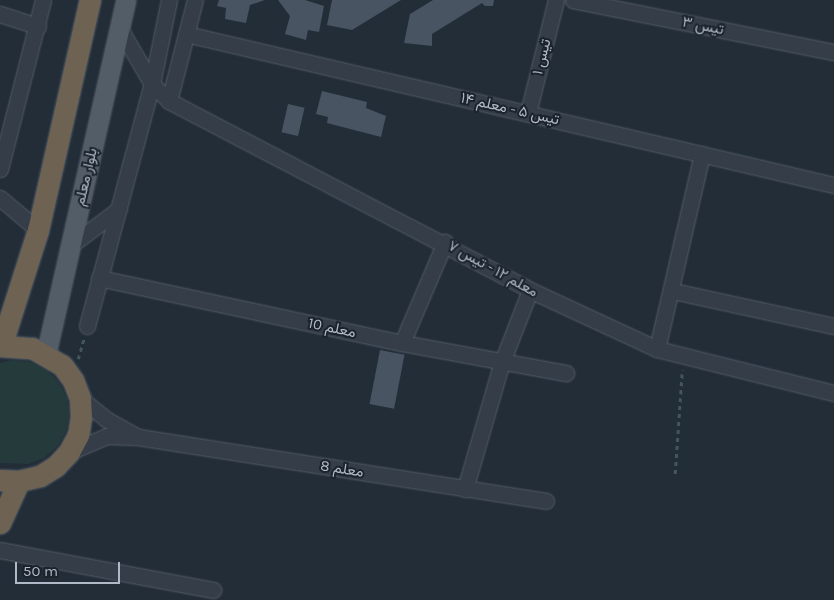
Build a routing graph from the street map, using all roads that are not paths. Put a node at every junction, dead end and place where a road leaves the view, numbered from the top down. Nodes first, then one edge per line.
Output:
1 (43, 0) edge
2 (90, 0) edge
3 (126, 0) edge
4 (169, 0) edge
5 (195, 0) edge
6 (556, 0) edge
7 (573, 0) edge
8 (0, 14) edge
9 (38, 26) junction
10 (120, 28) junction
11 (186, 34) junction
12 (834, 52) edge
13 (152, 84) junction
14 (169, 101) junction
15 (528, 113) junction
16 (4, 145) edge
17 (702, 154) junction
18 (0, 169) edge
19 (834, 185) edge
20 (0, 198) edge
21 (119, 209) junction
22 (38, 230) junction
23 (445, 242) junction
24 (71, 245) junction
25 (99, 278) junction
26 (530, 290) junction
27 (673, 291) junction
28 (87, 326) road end
29 (834, 326) edge
30 (402, 343) junction
31 (1, 346) edge
32 (658, 349) junction
33 (46, 354) junction
34 (502, 362) junction
35 (566, 373) dead end
36 (76, 389) junction
37 (834, 393) edge
38 (138, 437) junction
39 (69, 452) junction
40 (10, 480) edge
41 (465, 489) junction
42 (546, 501) dead end
43 (0, 523) edge
44 (0, 550) edge
45 (213, 590) dead end

1 - 9 street
2 - 22 highway
3 - 10 main road, بلوار معلم
4 - 13 street
5 - 11 street
6 - 15 street, تیس ۱
7 - 12 street, تیس ۳
8 - 9 street
9 - 16 street
10 - 13 street, معلم ۱۲ - تیس ۷
10 - 24 main road, بلوار معلم
11 - 14 street
11 - 15 street, تیس ۵ - معلم ۱۴
13 - 14 street, معلم ۱۲ - تیس ۷
13 - 21 street
14 - 23 street, معلم ۱۲ - تیس ۷
15 - 17 street, تیس ۵ - معلم ۱۴
16 - 18 street
17 - 19 street, تیس ۵ - معلم ۱۴
17 - 27 street
20 - 22 street
21 - 24 street
21 - 25 street
22 - 31 highway
23 - 26 street, معلم ۱۲ - تیس ۷
23 - 30 street
24 - 33 main road, بلوار معلم
25 - 28 street
25 - 30 street, معلم 10
26 - 32 street, معلم ۱۲ - تیس ۷
26 - 34 street
27 - 29 street
27 - 32 street
30 - 34 street, معلم 10
31 - 33 highway
32 - 37 street, معلم ۱۲ - تیس ۷
33 - 36 highway
34 - 35 street, معلم 10
34 - 41 street
36 - 38 street
36 - 39 highway
38 - 39 street
38 - 41 street, معلم 8
39 - 40 highway
40 - 43 highway
41 - 42 street, معلم 8
44 - 45 street

